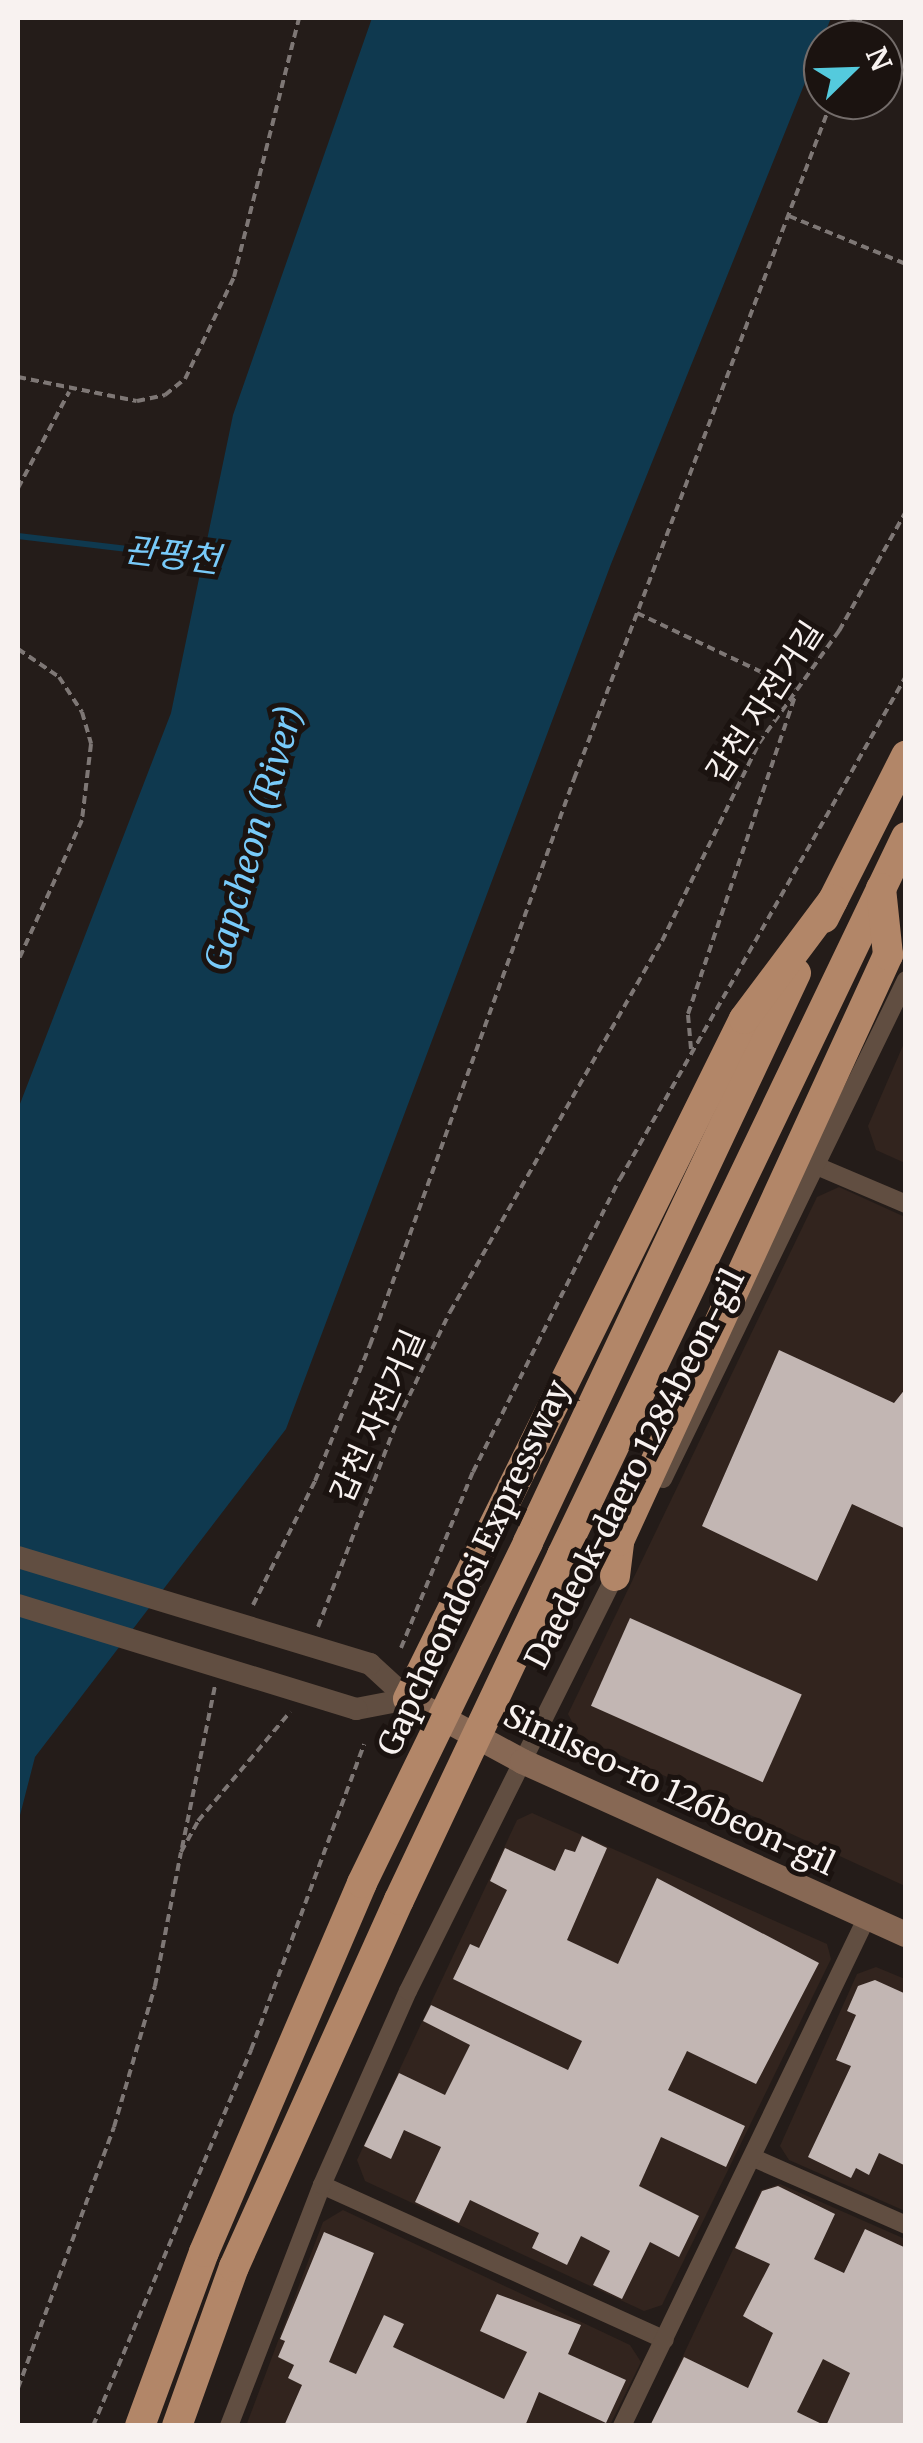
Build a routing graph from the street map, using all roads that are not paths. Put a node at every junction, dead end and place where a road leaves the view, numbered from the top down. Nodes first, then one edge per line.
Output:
1 (906, 756) edge
2 (906, 837) edge
3 (880, 888) junction
4 (833, 900) junction
5 (906, 980) edge
6 (819, 1167) junction
7 (906, 1204) edge
8 (18, 1558) edge
9 (614, 1576) junction
10 (18, 1605) edge
11 (408, 1699) junction
12 (522, 1761) junction
13 (867, 1917) junction
14 (906, 1934) edge
15 (756, 2159) junction
16 (322, 2185) junction
17 (906, 2225) edge
18 (665, 2340) junction
19 (140, 2426) edge
20 (177, 2426) edge
21 (229, 2426) edge
22 (622, 2426) edge

1 - 4 highway, Gapcheondosi Expressway
2 - 3 highway
3 - 9 highway
3 - 20 highway, bridge
4 - 11 highway
4 - 19 highway, Gapcheondosi Expressway, bridge
5 - 6 street, Daedeok-daero 1284beon-gil
6 - 7 street
6 - 9 street, Daedeok-daero 1284beon-gil
8 - 11 street, bridge
9 - 12 street, Daedeok-daero 1284beon-gil
10 - 11 street, bridge
11 - 12 main road, Sinilseo-ro 126beon-gil
12 - 13 main road, Sinilseo-ro 126beon-gil
12 - 16 street, Daedeok-daero 1284beon-gil
13 - 14 main road, Sinilseo-ro 126beon-gil
13 - 15 street
15 - 17 street
15 - 18 street
16 - 18 street
16 - 21 street, Daedeok-daero 1284beon-gil
18 - 22 street

